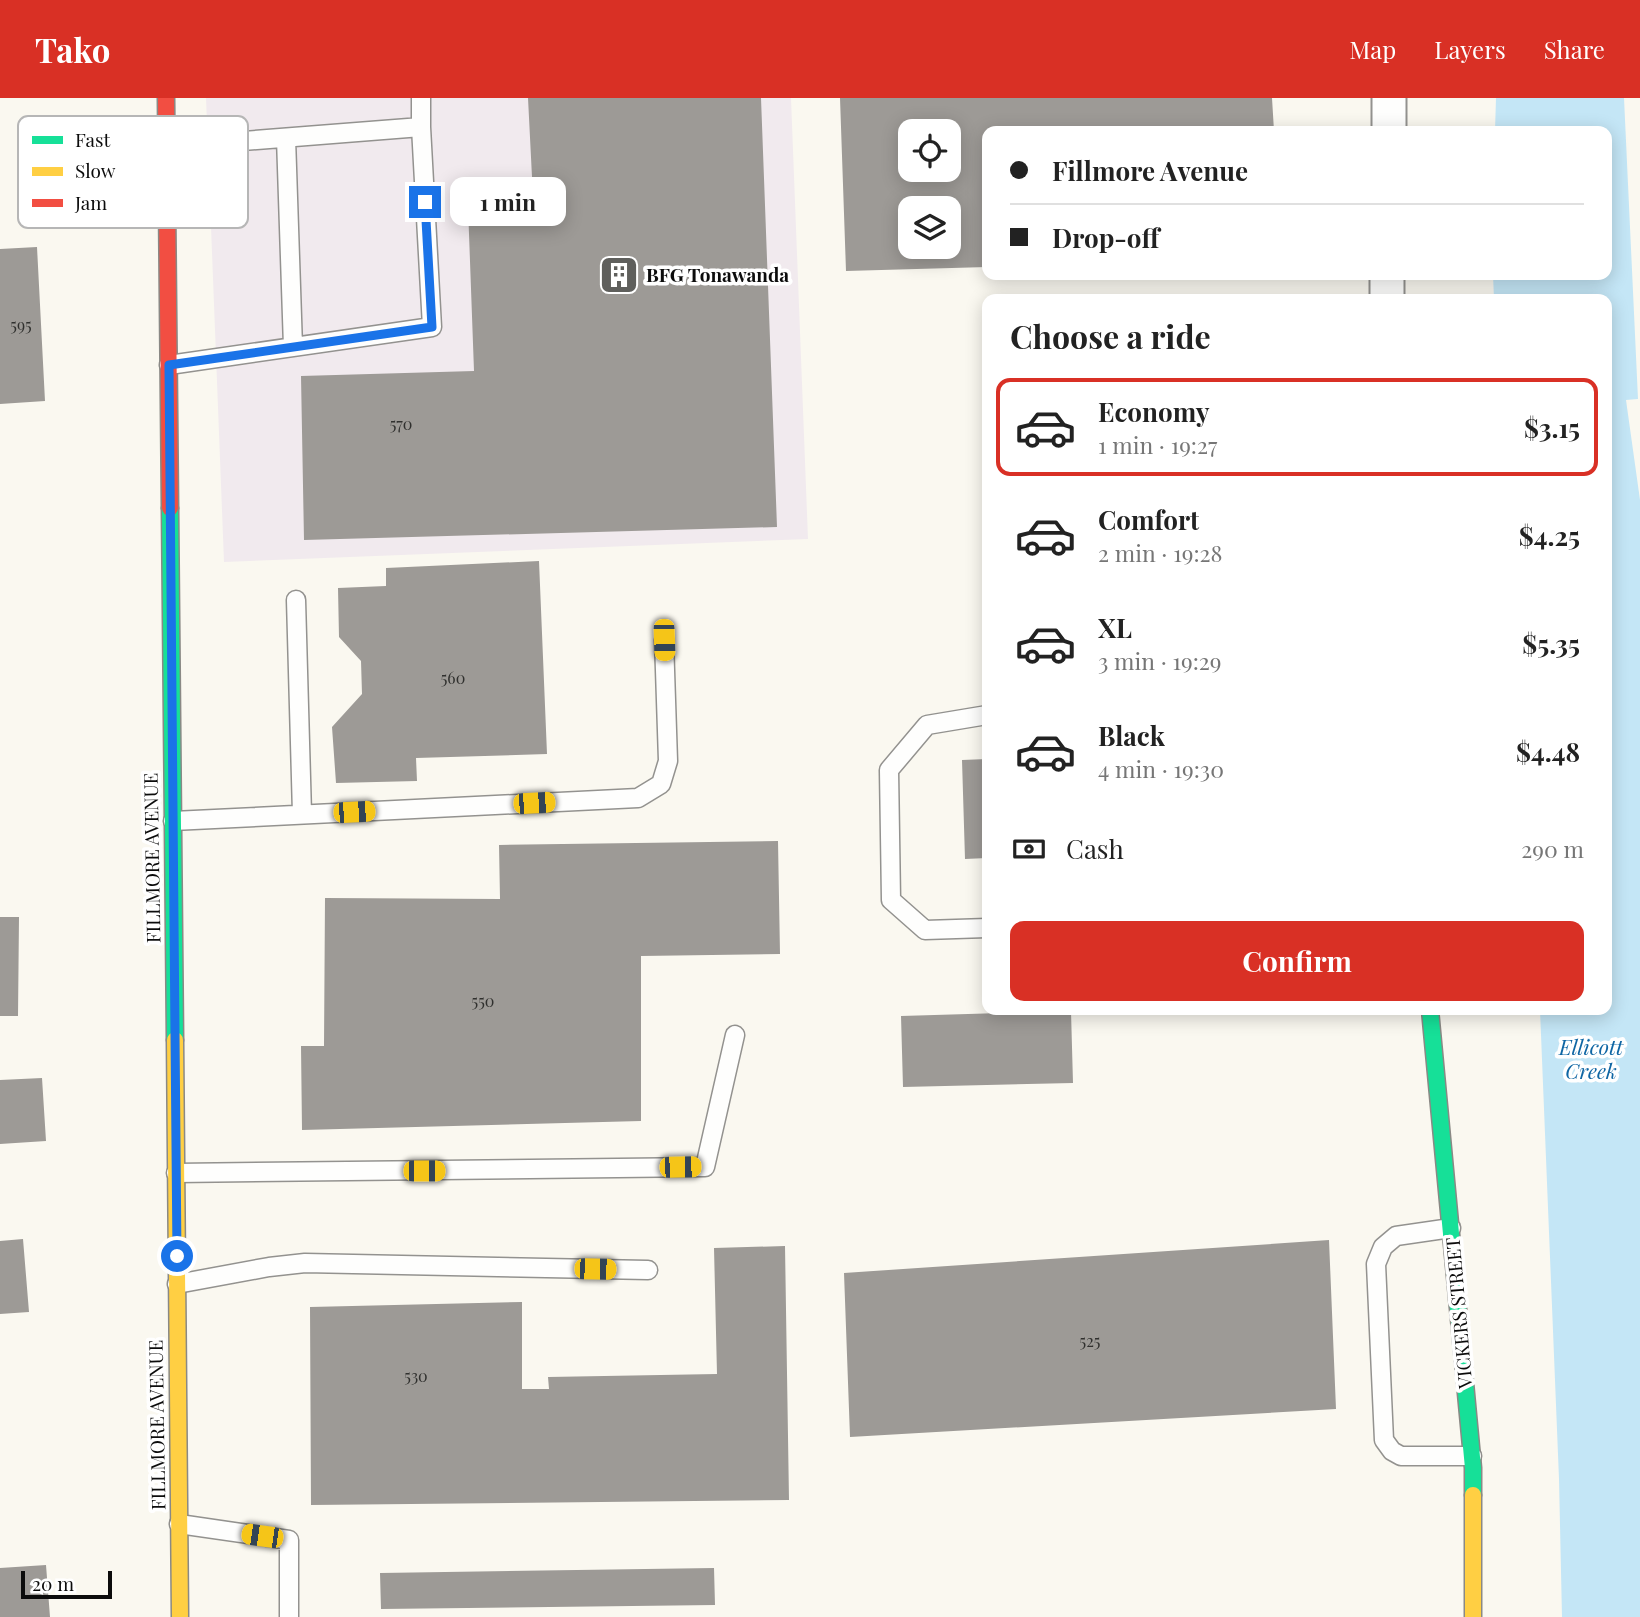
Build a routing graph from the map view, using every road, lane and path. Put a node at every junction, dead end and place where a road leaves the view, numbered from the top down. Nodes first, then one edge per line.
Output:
1 (166, 98) edge
2 (421, 98) edge
3 (1390, 98) edge
4 (166, 116) edge
5 (1389, 126) edge
6 (421, 127) junction
7 (286, 138) junction
8 (248, 141) edge
9 (168, 228) edge
10 (293, 347) junction
11 (169, 365) junction
12 (296, 600) dead end
13 (664, 640) dead end
14 (982, 716) edge
15 (302, 814) junction
16 (173, 821) junction
17 (982, 928) edge
18 (1430, 1015) edge
19 (735, 1035) dead end
20 (176, 1173) junction
21 (1451, 1228) junction
22 (648, 1270) dead end
23 (177, 1284) junction
24 (1472, 1457) junction
25 (179, 1524) junction
26 (180, 1617) edge
27 (289, 1617) edge
28 (1473, 1617) edge

1 - 4 street, FILLMORE AVENUE
2 - 6 lane
3 - 5 street
6 - 7 lane
6 - 10 lane
7 - 8 lane
7 - 10 lane
9 - 11 street, FILLMORE AVENUE
10 - 11 lane
11 - 16 street, FILLMORE AVENUE
12 - 15 lane
13 - 15 lane
14 - 17 lane
15 - 16 lane
16 - 20 street, FILLMORE AVENUE
18 - 21 street, VICKERS STREET
19 - 20 lane
20 - 23 street, FILLMORE AVENUE
21 - 24 street, VICKERS STREET
21 - 24 lane
22 - 23 lane
23 - 25 street, FILLMORE AVENUE
24 - 28 street, VICKERS STREET
25 - 26 street, FILLMORE AVENUE
25 - 27 lane

